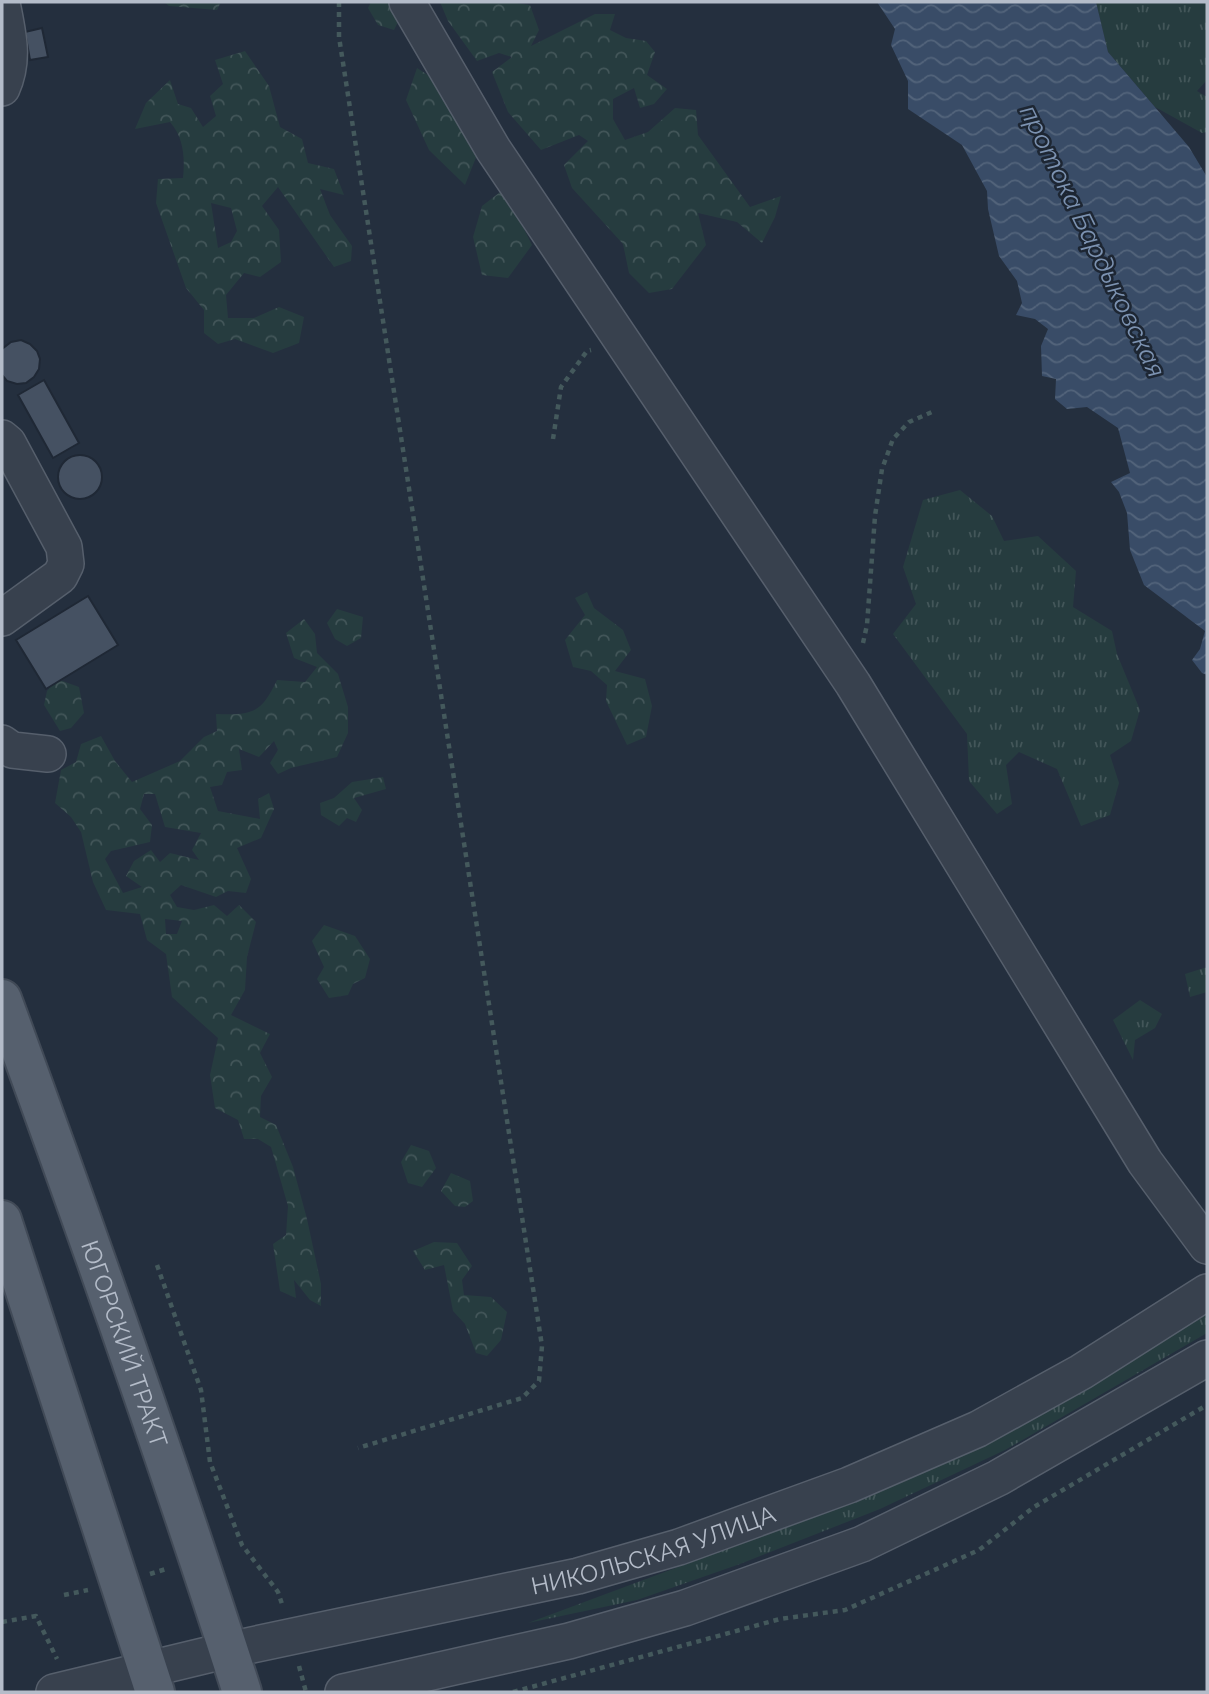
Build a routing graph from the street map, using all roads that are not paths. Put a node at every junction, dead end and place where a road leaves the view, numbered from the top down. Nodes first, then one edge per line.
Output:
1 (407, 2) edge
2 (2, 3) edge
3 (2, 88) edge
4 (2, 438) edge
5 (2, 491) edge
6 (37, 496) junction
7 (2, 618) edge
8 (2, 743) edge
9 (48, 754) dead end
10 (2, 999) edge
11 (2, 1220) edge
12 (1207, 1246) edge
13 (1207, 1292) edge
14 (1207, 1358) edge
15 (228, 1650) junction
16 (152, 1681) edge
17 (62, 1691) edge
18 (242, 1692) edge
19 (343, 1692) edge

1 - 12 street
2 - 3 street
4 - 6 street
5 - 6 street
6 - 7 street
8 - 9 street
10 - 15 main road, ЮГОРСКИЙ ТРАКТ
11 - 16 main road
13 - 15 street, НИКОЛЬСКАЯ УЛИЦА
14 - 19 street
15 - 16 street, НИКОЛЬСКАЯ УЛИЦА
15 - 18 main road, ЮГОРСКИЙ ТРАКТ
16 - 17 street, НИКОЛЬСКАЯ УЛИЦА

